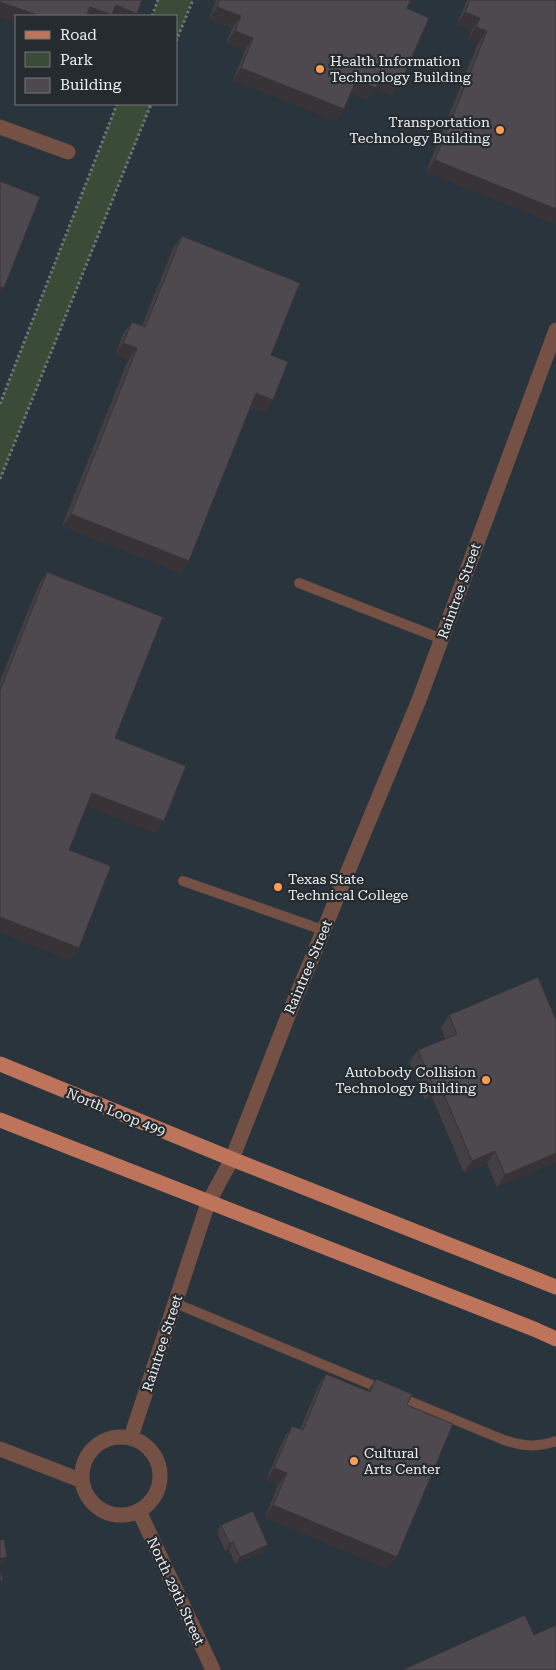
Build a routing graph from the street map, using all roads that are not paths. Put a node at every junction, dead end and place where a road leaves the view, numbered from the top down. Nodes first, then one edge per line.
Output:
1 (0, 127) edge
2 (68, 152) dead end
3 (556, 330) edge
4 (299, 582) dead end
5 (442, 638) junction
6 (183, 881) dead end
7 (323, 930) junction
8 (0, 1064) edge
9 (0, 1120) edge
10 (232, 1159) junction
11 (208, 1203) junction
12 (556, 1287) edge
13 (175, 1303) junction
14 (556, 1339) edge
15 (130, 1437) junction
16 (556, 1441) edge
17 (0, 1449) edge
18 (80, 1480) junction
19 (139, 1511) junction
20 (213, 1670) edge

1 - 2 street
3 - 5 street, Raintree Street
4 - 5 lane
5 - 7 street, Raintree Street
6 - 7 lane
7 - 10 street, Raintree Street
8 - 10 main road, North Loop 499
9 - 11 main road
10 - 11 street, Raintree Street
10 - 12 main road, North Loop 499
11 - 13 street, Raintree Street
11 - 14 main road
13 - 15 street, Raintree Street
13 - 16 lane
15 - 18 street
15 - 19 street
17 - 18 street
18 - 19 street
19 - 20 street, North 29th Street

